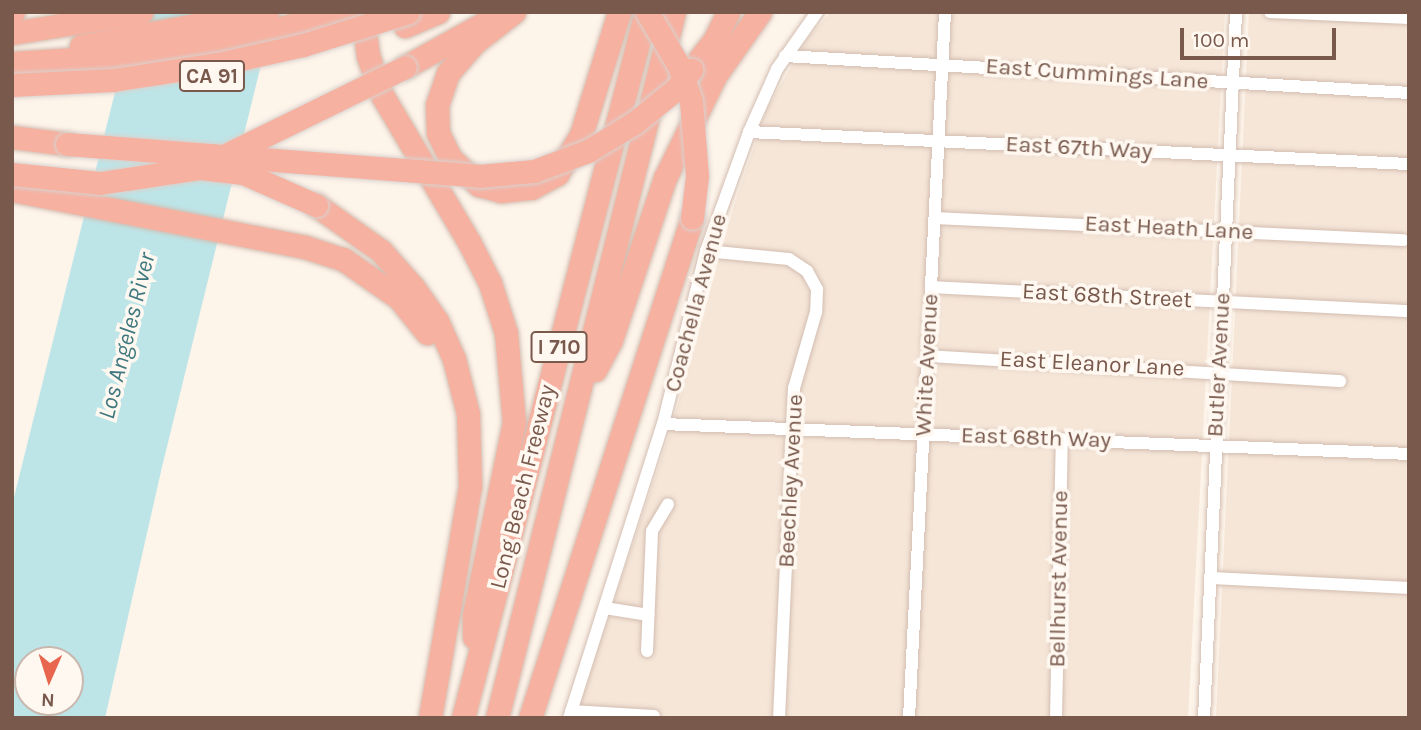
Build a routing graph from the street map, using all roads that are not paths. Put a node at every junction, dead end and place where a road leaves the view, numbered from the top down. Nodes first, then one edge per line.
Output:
1 (141, 12) edge
2 (267, 12) edge
3 (341, 12) edge
4 (362, 12) edge
5 (385, 12) edge
6 (438, 12) edge
7 (507, 12) edge
8 (514, 12) edge
9 (619, 12) edge
10 (646, 12) edge
11 (674, 12) edge
12 (728, 12) edge
13 (760, 12) edge
14 (817, 12) edge
15 (946, 12) edge
16 (1236, 12) edge
17 (1270, 12) edge
18 (407, 19) edge
19 (1409, 19) edge
20 (12, 33) edge
21 (12, 52) edge
22 (785, 56) junction
23 (12, 63) edge
24 (943, 64) junction
25 (12, 78) edge
26 (1232, 83) junction
27 (12, 85) edge
28 (1409, 93) edge
29 (12, 96) edge
30 (749, 132) junction
31 (12, 137) edge
32 (939, 141) junction
33 (67, 144) junction
34 (1229, 155) junction
35 (1409, 164) edge
36 (12, 174) edge
37 (12, 190) edge
38 (935, 218) junction
39 (1225, 230) junction
40 (1403, 240) dead end
41 (706, 251) junction
42 (931, 287) junction
43 (1222, 302) junction
44 (1409, 311) edge
45 (928, 356) junction
46 (1219, 371) junction
47 (1340, 382) dead end
48 (464, 396) junction
49 (580, 397) junction
50 (663, 424) junction
51 (792, 429) junction
52 (924, 434) junction
53 (1062, 439) junction
54 (1215, 446) junction
55 (1409, 454) edge
56 (668, 504) dead end
57 (1213, 578) junction
58 (1409, 588) edge
59 (605, 608) junction
60 (648, 615) junction
61 (647, 651) dead end
62 (473, 682) junction
63 (570, 714) edge
64 (654, 716) edge
65 (430, 718) edge
66 (463, 718) edge
67 (497, 718) edge
68 (530, 718) edge
69 (779, 718) edge
70 (909, 718) edge
71 (1056, 718) edge
72 (1204, 718) edge

1 - 20 highway
2 - 21 highway
3 - 23 highway, CA 91
4 - 62 highway
5 - 25 highway
6 - 18 highway, CA 91
7 - 36 highway, bridge
8 - 9 highway
10 - 62 highway, Long Beach Freeway / I 710
10 - 68 highway, bridge
11 - 49 highway, Long Beach Freeway / I 710
12 - 33 highway, bridge
13 - 49 highway
14 - 22 street, Coachella Avenue
15 - 24 street, White Avenue
16 - 26 street, Butler Avenue
17 - 19 street
18 - 27 highway, bridge
18 - 29 highway, CA 91
22 - 24 street, East Cummings Lane
22 - 30 street, Coachella Avenue
24 - 26 street, East Cummings Lane
24 - 32 street, White Avenue
26 - 28 street, East Cummings Lane
26 - 34 street, Butler Avenue
30 - 32 street, East 67th Way
30 - 41 street, Coachella Avenue
31 - 33 highway
32 - 34 street, East 67th Way
32 - 38 street, White Avenue
33 - 48 highway, bridge
34 - 35 street, East 67th Way
34 - 39 street, Butler Avenue
37 - 48 highway
38 - 39 street, East Heath Lane
38 - 42 street, White Avenue
39 - 40 street, East Heath Lane
39 - 43 street, Butler Avenue
41 - 50 street, Coachella Avenue
41 - 51 street, Beechley Avenue
42 - 43 street, East 68th Street
42 - 45 street, White Avenue
43 - 44 street, East 68th Street
43 - 46 street, Butler Avenue
45 - 46 street, East Eleanor Lane
45 - 52 street, White Avenue
46 - 47 street, East Eleanor Lane
46 - 54 street, Butler Avenue
48 - 65 highway
49 - 67 highway, Long Beach Freeway / I 710
50 - 51 street, East 68th Way
50 - 59 street, Coachella Avenue
51 - 52 street, East 68th Way
51 - 69 street, Beechley Avenue
52 - 53 street, East 68th Way
52 - 70 street, White Avenue
53 - 54 street, East 68th Way
53 - 71 street, Bellhurst Avenue
54 - 55 street, East 68th Way
54 - 57 street, Butler Avenue
56 - 60 street
57 - 58 street
57 - 72 street, Butler Avenue
59 - 60 street
59 - 63 street, Coachella Avenue
60 - 61 street
62 - 66 highway, Long Beach Freeway / I 710
63 - 64 street

